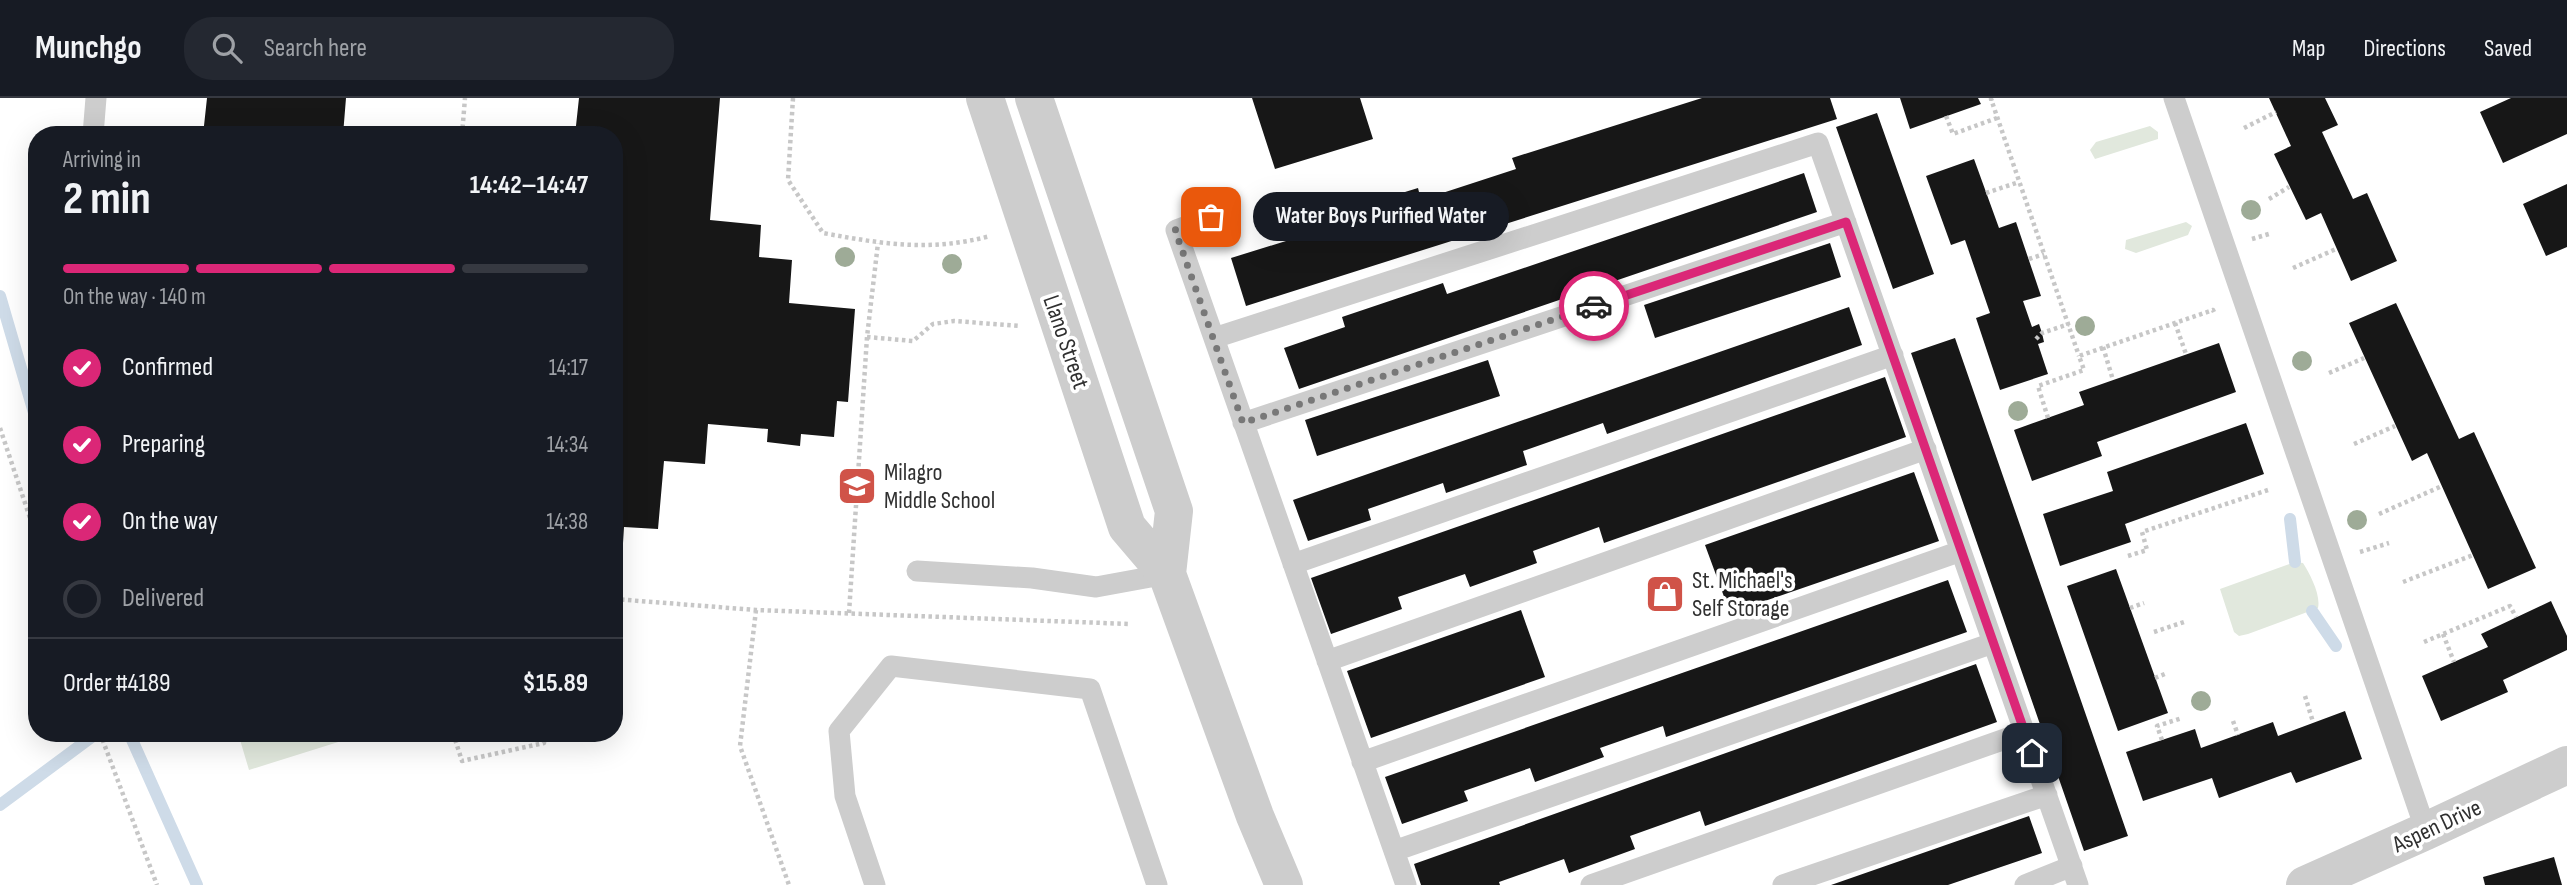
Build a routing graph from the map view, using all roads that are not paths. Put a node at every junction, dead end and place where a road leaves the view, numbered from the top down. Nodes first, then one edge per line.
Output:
1 (96, 98) edge
2 (985, 98) edge
3 (1034, 98) edge
4 (2174, 98) edge
5 (94, 126) edge
6 (1062, 181) junction
7 (1003, 213) junction
8 (1211, 217) dead end
9 (1846, 222) junction
10 (1213, 338) junction
11 (1893, 355) junction
12 (1243, 423) junction
13 (1926, 449) junction
14 (1961, 551) junction
15 (1293, 564) junction
16 (917, 571) dead end
17 (1167, 574) junction
18 (1993, 643) junction
19 (1327, 661) junction
20 (2025, 732) junction
21 (1362, 762) junction
22 (2567, 765) edge
23 (2047, 795) junction
24 (2426, 831) junction
25 (1394, 851) junction
26 (2075, 875) edge
27 (875, 885) edge
28 (1157, 885) edge
29 (1284, 885) edge
30 (1406, 885) edge
31 (1591, 885) edge
32 (1783, 885) edge
33 (2025, 885) edge
34 (2305, 885) edge

1 - 5 lane
2 - 7 street, Llano Street
3 - 6 street, Llano Street
4 - 24 lane
6 - 7 street
6 - 17 street, Llano Street
7 - 17 street, Llano Street
8 - 10 lane
9 - 10 lane
9 - 11 lane
9 - 12 lane
10 - 12 lane
11 - 13 lane
11 - 15 lane
12 - 15 lane
13 - 14 lane
13 - 19 lane
14 - 18 lane
14 - 21 lane
15 - 19 lane
16 - 17 lane
17 - 29 street, Llano Street
18 - 20 lane
18 - 25 lane
19 - 21 lane
20 - 23 lane
20 - 31 lane
21 - 25 lane
22 - 24 street, Aspen Drive
23 - 26 lane
23 - 32 lane
24 - 34 street, Aspen Drive
25 - 30 lane
26 - 33 lane
27 - 28 lane

